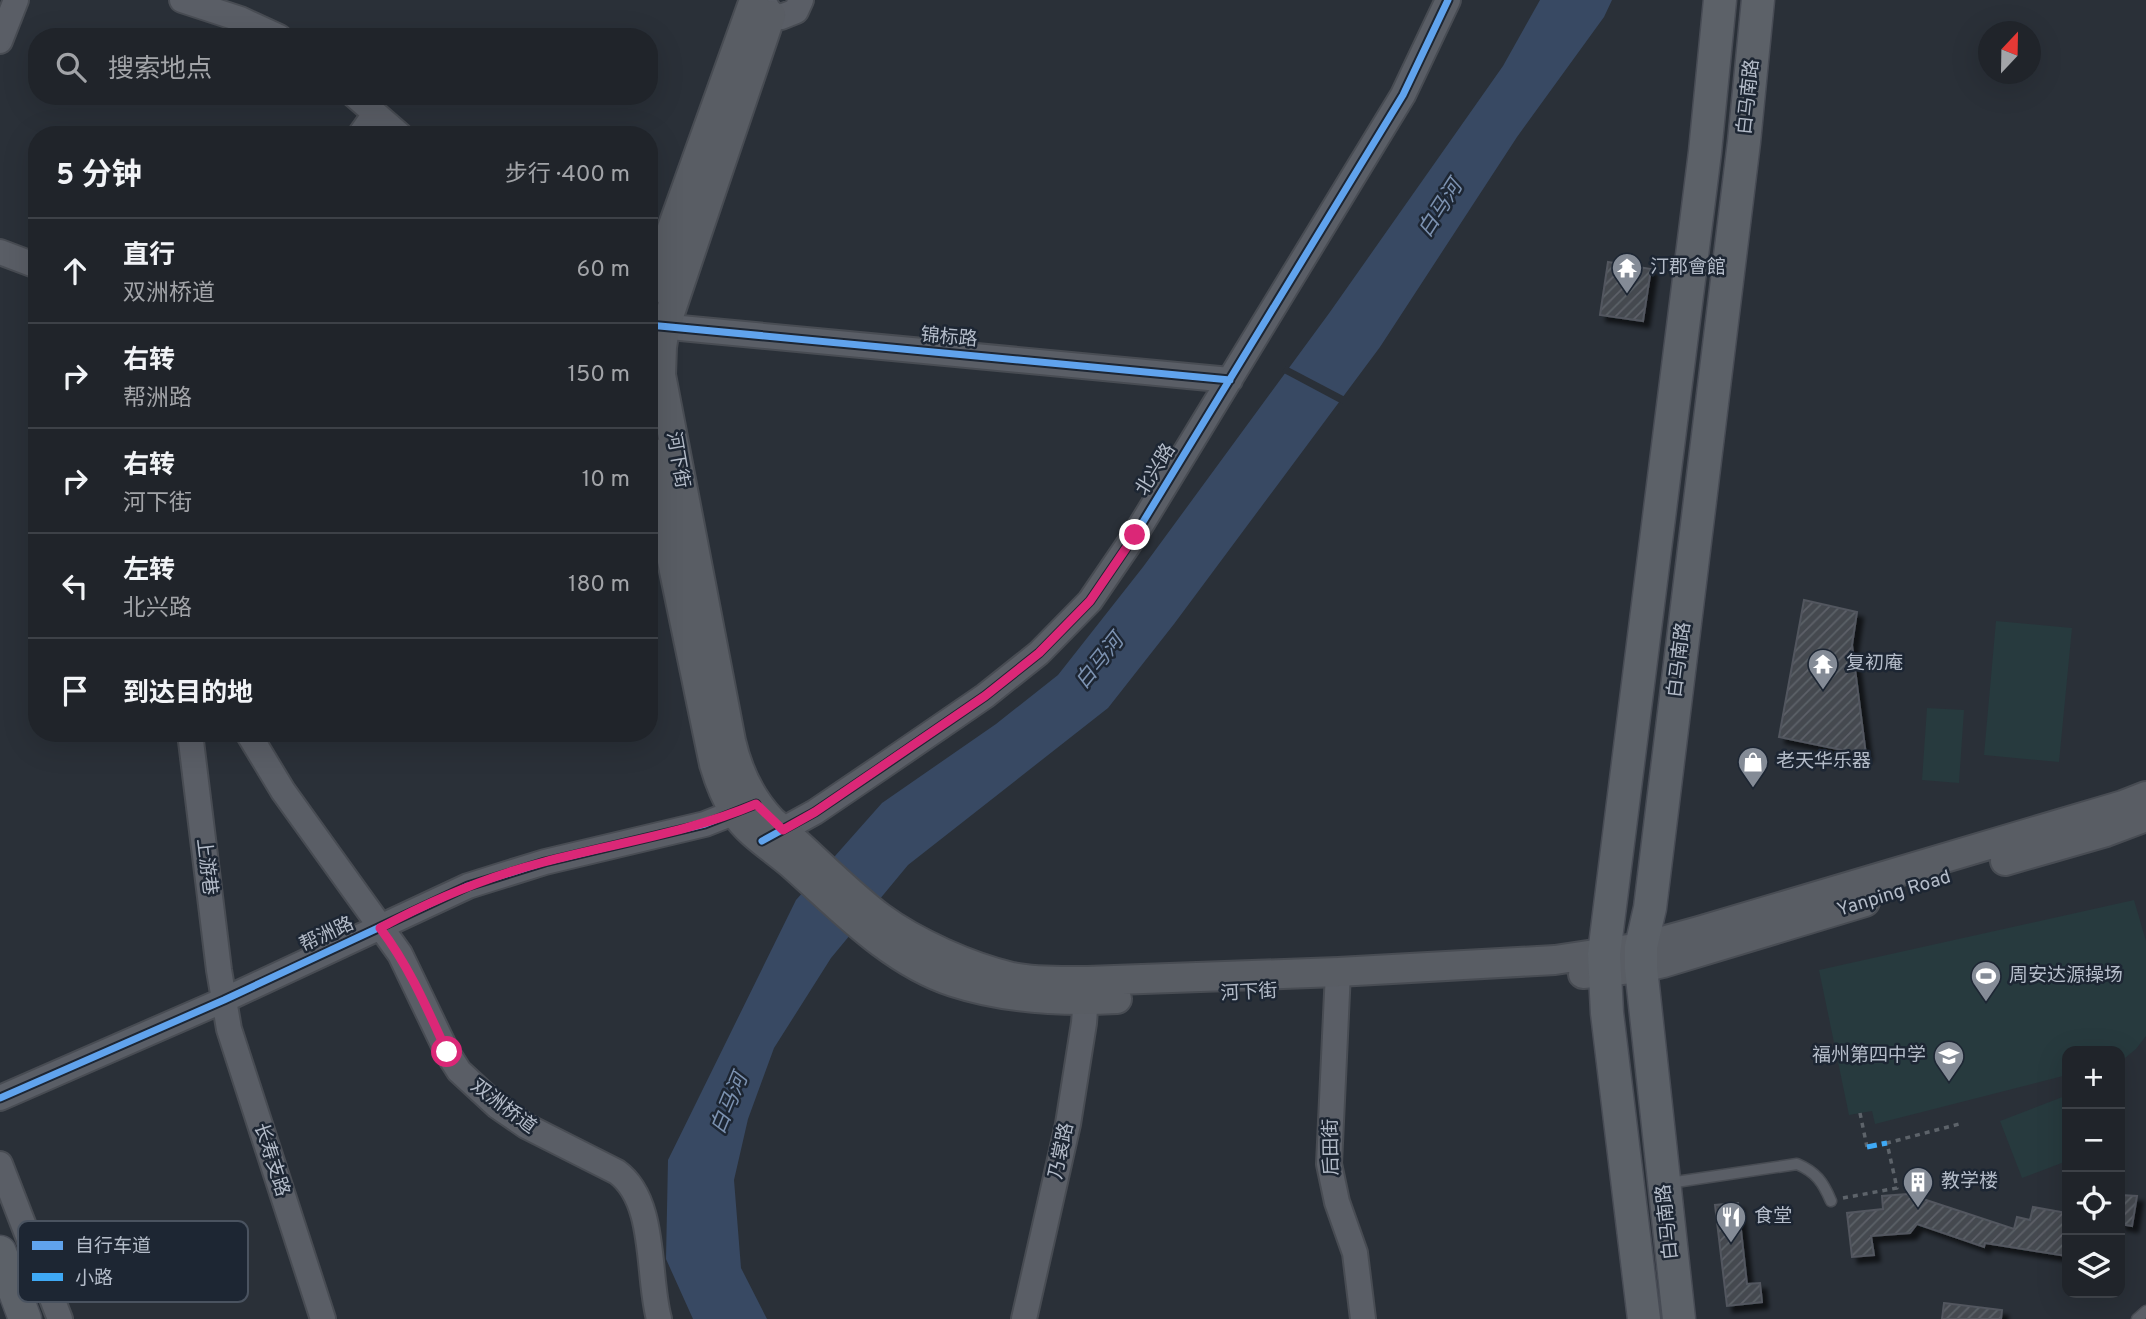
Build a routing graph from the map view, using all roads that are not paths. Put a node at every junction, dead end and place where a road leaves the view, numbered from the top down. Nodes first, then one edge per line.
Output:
1 (16, 0) edge
2 (182, 0) edge
3 (801, 0) edge
4 (1448, 0) edge
5 (1720, 0) edge
6 (1758, 0) edge
7 (763, 5) edge
8 (260, 28) edge
9 (0, 41) edge
10 (365, 105) edge
11 (375, 114) junction
12 (366, 126) edge
13 (389, 126) edge
14 (0, 252) edge
15 (28, 263) edge
16 (658, 269) edge
17 (658, 323) edge
18 (658, 326) edge
19 (658, 330) edge
20 (1230, 380) junction
21 (658, 493) edge
22 (191, 742) edge
23 (253, 742) edge
24 (2146, 796) edge
25 (745, 808) junction
26 (2146, 817) edge
27 (784, 845) junction
28 (380, 928) junction
29 (1641, 958) junction
30 (1604, 963) junction
31 (1338, 980) junction
32 (1086, 991) junction
33 (224, 1000) junction
34 (0, 1098) edge
35 (0, 1164) edge
36 (1663, 1184) junction
37 (1831, 1201) road end
38 (22, 1221) edge
39 (0, 1252) edge
40 (18, 1300) edge
41 (19, 1302) edge
42 (53, 1302) edge
43 (2146, 1311) edge
44 (25, 1319) edge
45 (60, 1319) edge
46 (323, 1319) edge
47 (659, 1319) edge
48 (1024, 1319) edge
49 (1363, 1319) edge
50 (1644, 1319) edge
51 (1679, 1319) edge
52 (2137, 1319) edge

1 - 9 street
2 - 8 street
3 - 7 street
4 - 20 street, 北兴路
5 - 30 main road
6 - 29 main road, 白马南路
7 - 16 main road
7 - 17 main road, 河下街
10 - 11 street
11 - 12 street
11 - 13 street
14 - 15 street
18 - 20 street, 锦标路
19 - 25 main road, 河下街
20 - 27 street, 北兴路
21 - 25 main road, 河下街
22 - 33 street, 上游巷
23 - 28 street, 双洲桥道
24 - 29 main road, Yanping Road
25 - 27 main road, 河下街
25 - 28 street, 帮洲路
26 - 29 main road, Yanping Road
27 - 32 main road, 河下街
28 - 33 street, 帮洲路
28 - 47 street, 双洲桥道
29 - 30 main road, 河下街
29 - 36 main road, 白马南路
30 - 31 main road, 河下街
30 - 50 main road
31 - 32 main road, 河下街
31 - 49 street, 后田街
32 - 48 street, 乃裳路
33 - 34 street, 帮洲路
33 - 46 street, 长寿支路
35 - 38 street
36 - 37 lane
36 - 51 main road, 白马南路
39 - 40 main road
41 - 44 main road
42 - 45 street
43 - 52 lane

